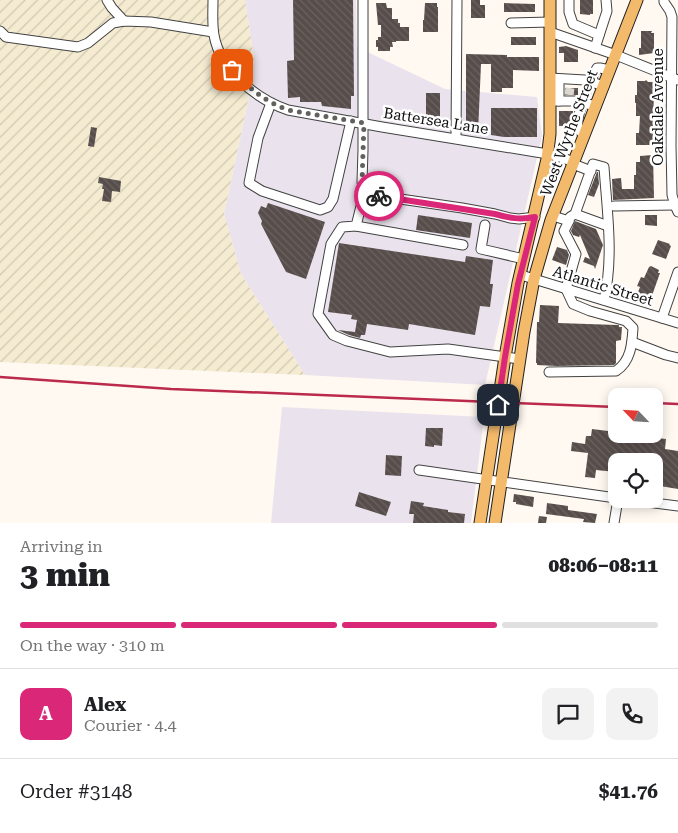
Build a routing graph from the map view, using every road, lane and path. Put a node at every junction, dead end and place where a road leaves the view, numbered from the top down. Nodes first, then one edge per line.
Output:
1 (107, 0) edge
2 (213, 0) edge
3 (363, 0) edge
4 (457, 0) edge
5 (550, 0) edge
6 (569, 0) edge
7 (606, 0) edge
8 (638, 0) edge
9 (664, 1) edge
10 (124, 21) junction
11 (511, 24) dead end
12 (550, 27) junction
13 (0, 31) edge
14 (214, 32) junction
15 (600, 35) junction
16 (595, 48) junction
17 (616, 55) junction
18 (610, 70) junction
19 (554, 78) junction
20 (675, 79) edge
21 (581, 80) junction
22 (591, 82) junction
23 (604, 86) junction
24 (573, 94) junction
25 (554, 101) junction
26 (271, 103) junction
27 (596, 106) junction
28 (351, 121) junction
29 (364, 123) junction
30 (584, 136) junction
31 (456, 138) junction
32 (548, 154) junction
33 (573, 163) junction
34 (591, 171) junction
35 (365, 190) junction
36 (614, 206) dead end
37 (676, 209) edge
38 (553, 216) junction
39 (535, 217) junction
40 (572, 218) junction
41 (485, 225) dead end
42 (356, 226) junction
43 (608, 226) junction
44 (463, 245) dead end
45 (524, 259) junction
46 (678, 272) edge
47 (521, 275) junction
48 (534, 279) junction
49 (566, 289) junction
50 (604, 300) junction
51 (662, 318) junction
52 (678, 324) edge
53 (632, 342) junction
54 (505, 357) junction
55 (678, 358) edge
56 (520, 359) junction
57 (549, 372) dead end
58 (419, 470) dead end
59 (487, 480) junction
60 (501, 482) junction
61 (608, 497) edge
62 (663, 504) edge
63 (678, 506) edge
64 (616, 508) edge
65 (480, 523) edge
66 (495, 523) edge
67 (614, 523) edge

1 - 10 street
2 - 14 street, Battersea Lane
3 - 29 street
4 - 31 street
5 - 12 main road
6 - 15 street
7 - 15 street
8 - 17 main road, West Wythe Street
9 - 20 street, Oakdale Avenue
10 - 13 street
10 - 14 street
11 - 12 street
12 - 16 street
12 - 19 main road
14 - 26 street, Battersea Lane
15 - 16 street
16 - 17 street
17 - 18 main road, West Wythe Street
17 - 20 street
18 - 22 street
18 - 23 main road, West Wythe Street
19 - 24 street
19 - 25 main road
20 - 37 street, Oakdale Avenue
21 - 22 street
21 - 24 street
21 - 24 street
22 - 23 street
22 - 24 street
23 - 27 main road, West Wythe Street
24 - 25 street
24 - 27 street
24 - 30 street
25 - 32 main road
26 - 28 street, Battersea Lane
26 - 28 street
27 - 30 main road, West Wythe Street
28 - 29 street, Battersea Lane
29 - 31 street, Battersea Lane
29 - 35 street
30 - 33 main road, West Wythe Street
31 - 32 street, Battersea Lane
32 - 33 street, Battersea Lane
32 - 39 main road
33 - 34 street, Battersea Lane
33 - 38 main road, West Wythe Street
34 - 40 street
34 - 43 street, Battersea Lane
35 - 39 street
35 - 42 street
36 - 37 street
38 - 40 street
38 - 48 main road, West Wythe Street
39 - 45 main road
40 - 43 street
40 - 49 street
41 - 45 street
42 - 44 street
42 - 54 street
43 - 50 street
45 - 47 main road
46 - 51 street
47 - 48 street, Atlantic Street
47 - 54 main road
48 - 49 street, Atlantic Street
48 - 56 main road, West Wythe Street
49 - 50 street, Atlantic Street
49 - 53 street
50 - 51 street, Atlantic Street
51 - 52 street, Atlantic Street
53 - 55 street
53 - 57 street
54 - 56 street
54 - 59 main road
56 - 60 main road, West Wythe Street
58 - 59 street
59 - 60 street
59 - 65 main road
60 - 61 street
60 - 66 main road, West Wythe Street
62 - 63 street
64 - 67 street

